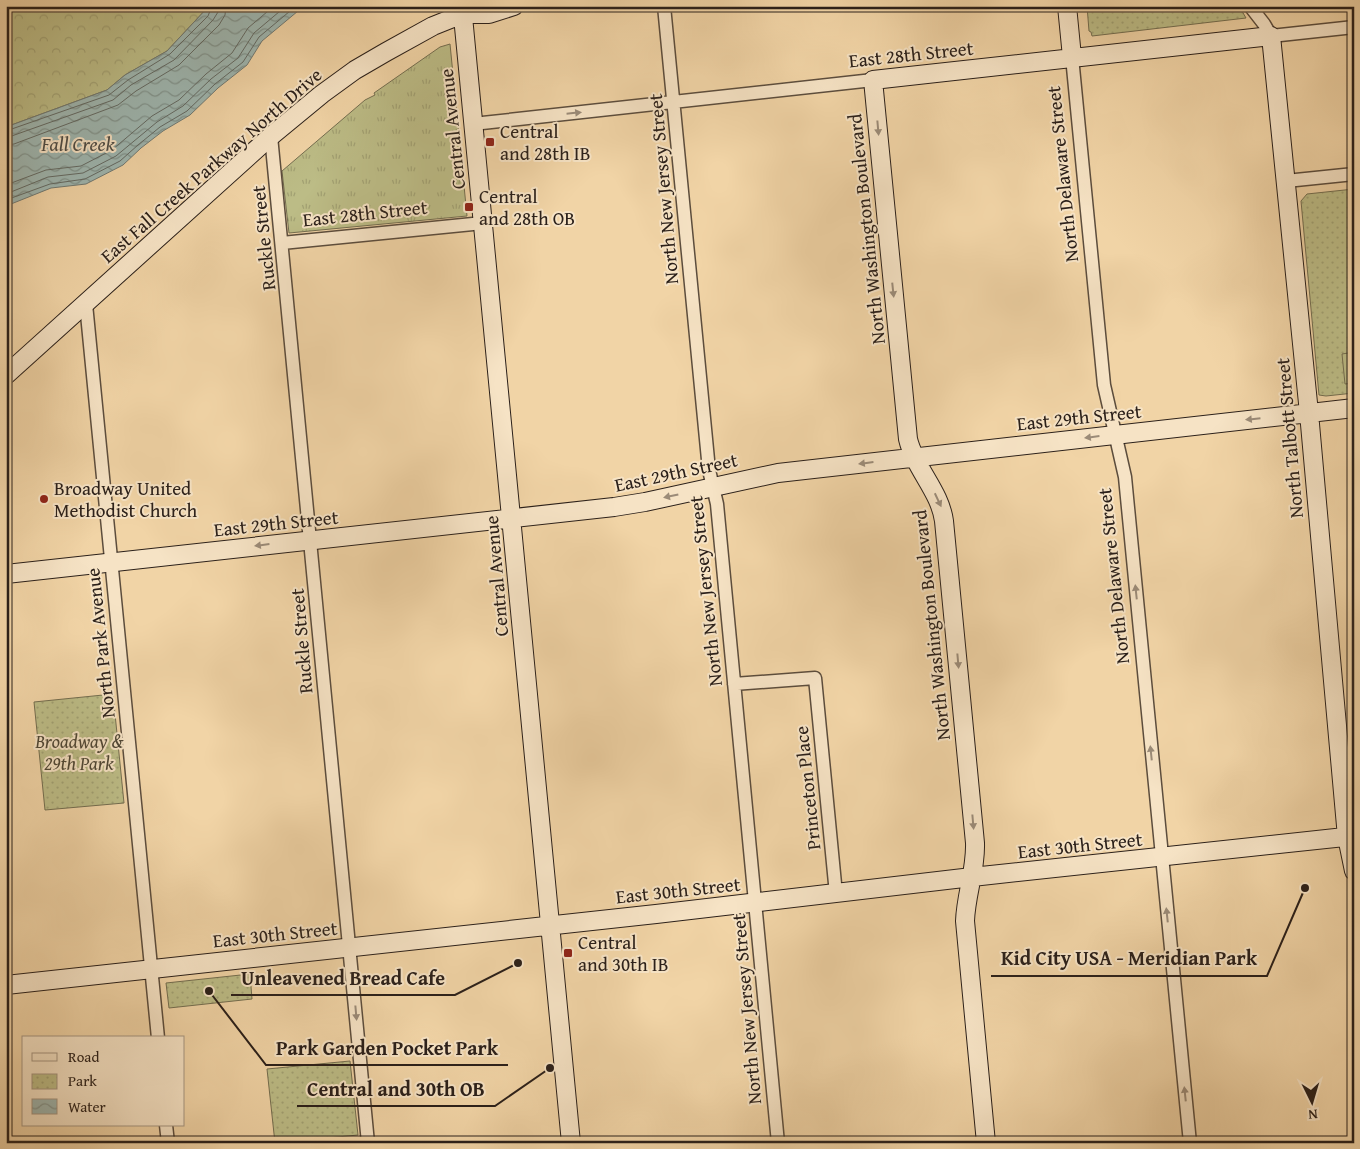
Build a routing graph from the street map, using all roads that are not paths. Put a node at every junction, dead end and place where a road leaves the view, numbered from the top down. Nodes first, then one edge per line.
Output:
1 (514, 6) edge
2 (664, 6) edge
3 (1067, 6) edge
4 (1250, 6) edge
5 (465, 9) edge
6 (1354, 27) edge
7 (1271, 36) junction
8 (1072, 57) junction
9 (873, 80) junction
10 (674, 102) junction
11 (474, 124) junction
12 (271, 136) junction
13 (1354, 174) edge
14 (1286, 181) junction
15 (483, 223) junction
16 (282, 243) junction
17 (86, 304) junction
18 (6, 375) edge
19 (1354, 408) edge
20 (1309, 413) junction
21 (1115, 434) junction
22 (914, 457) junction
23 (713, 486) junction
24 (512, 518) junction
25 (310, 540) junction
26 (111, 562) junction
27 (6, 574) edge
28 (734, 684) junction
29 (1350, 837) edge
30 (1161, 857) junction
31 (1354, 872) edge
32 (972, 877) junction
33 (836, 894) junction
34 (755, 903) junction
35 (550, 926) junction
36 (349, 947) junction
37 (151, 969) junction
38 (6, 985) edge
39 (158, 1036) edge
40 (166, 1126) edge
41 (168, 1143) edge
42 (368, 1143) edge
43 (571, 1143) edge
44 (778, 1143) edge
45 (986, 1143) edge
46 (1190, 1143) edge

1 - 5 main road, East Fall Creek Parkway North Drive
2 - 10 street, North New Jersey Street
3 - 8 main road, North Delaware Street
4 - 7 street, North Talbott Street
5 - 11 main road, Central Avenue
5 - 12 main road, East Fall Creek Parkway North Drive
6 - 7 street, East 28th Street
7 - 8 main road, East 28th Street
7 - 14 main road, North Talbott Street
8 - 9 main road, East 28th Street
8 - 21 street, North Delaware Street
9 - 10 street, East 28th Street
9 -> 22 main road, North Washington Boulevard
11 -> 10 street, East 28th Street
10 - 23 street, North New Jersey Street
11 - 15 main road, Central Avenue
12 - 16 street, Ruckle Street
12 - 17 main road, East Fall Creek Parkway North Drive
13 - 14 street
14 - 20 main road, North Talbott Street
15 - 16 street, East 28th Street
15 - 24 main road, Central Avenue
16 - 25 street, Ruckle Street
17 - 18 main road, East Fall Creek Parkway North Drive
17 - 26 street, North Park Avenue
19 - 20 main road, East 29th Street
20 -> 21 main road, East 29th Street
20 - 29 main road, North Talbott Street
21 -> 22 main road, East 29th Street
30 -> 21 street, North Delaware Street
22 -> 23 main road, East 29th Street
22 -> 32 main road, North Washington Boulevard
23 -> 24 main road, East 29th Street
23 - 28 street, North New Jersey Street
24 - 25 main road, East 29th Street
24 - 35 main road, Central Avenue
25 -> 26 main road, East 29th Street
25 - 36 street, Ruckle Street
26 - 27 main road, East 29th Street
26 - 37 street, North Park Avenue
28 - 33 street, Princeton Place
28 - 34 street, North New Jersey Street
29 - 30 main road, East 30th Street
29 - 31 main road, North Talbott Street
30 - 32 main road, East 30th Street
46 -> 30 street, North Delaware Street
32 - 33 main road, East 30th Street
32 - 45 main road, North Washington Boulevard
33 - 34 main road, East 30th Street
34 - 35 main road, East 30th Street
34 - 44 street, North New Jersey Street
35 - 36 main road, East 30th Street
35 - 43 main road, Central Avenue
36 - 37 main road, East 30th Street
36 -> 42 street, Ruckle Street
37 - 38 main road, East 30th Street
37 - 39 street, North Park Avenue
40 - 41 street

